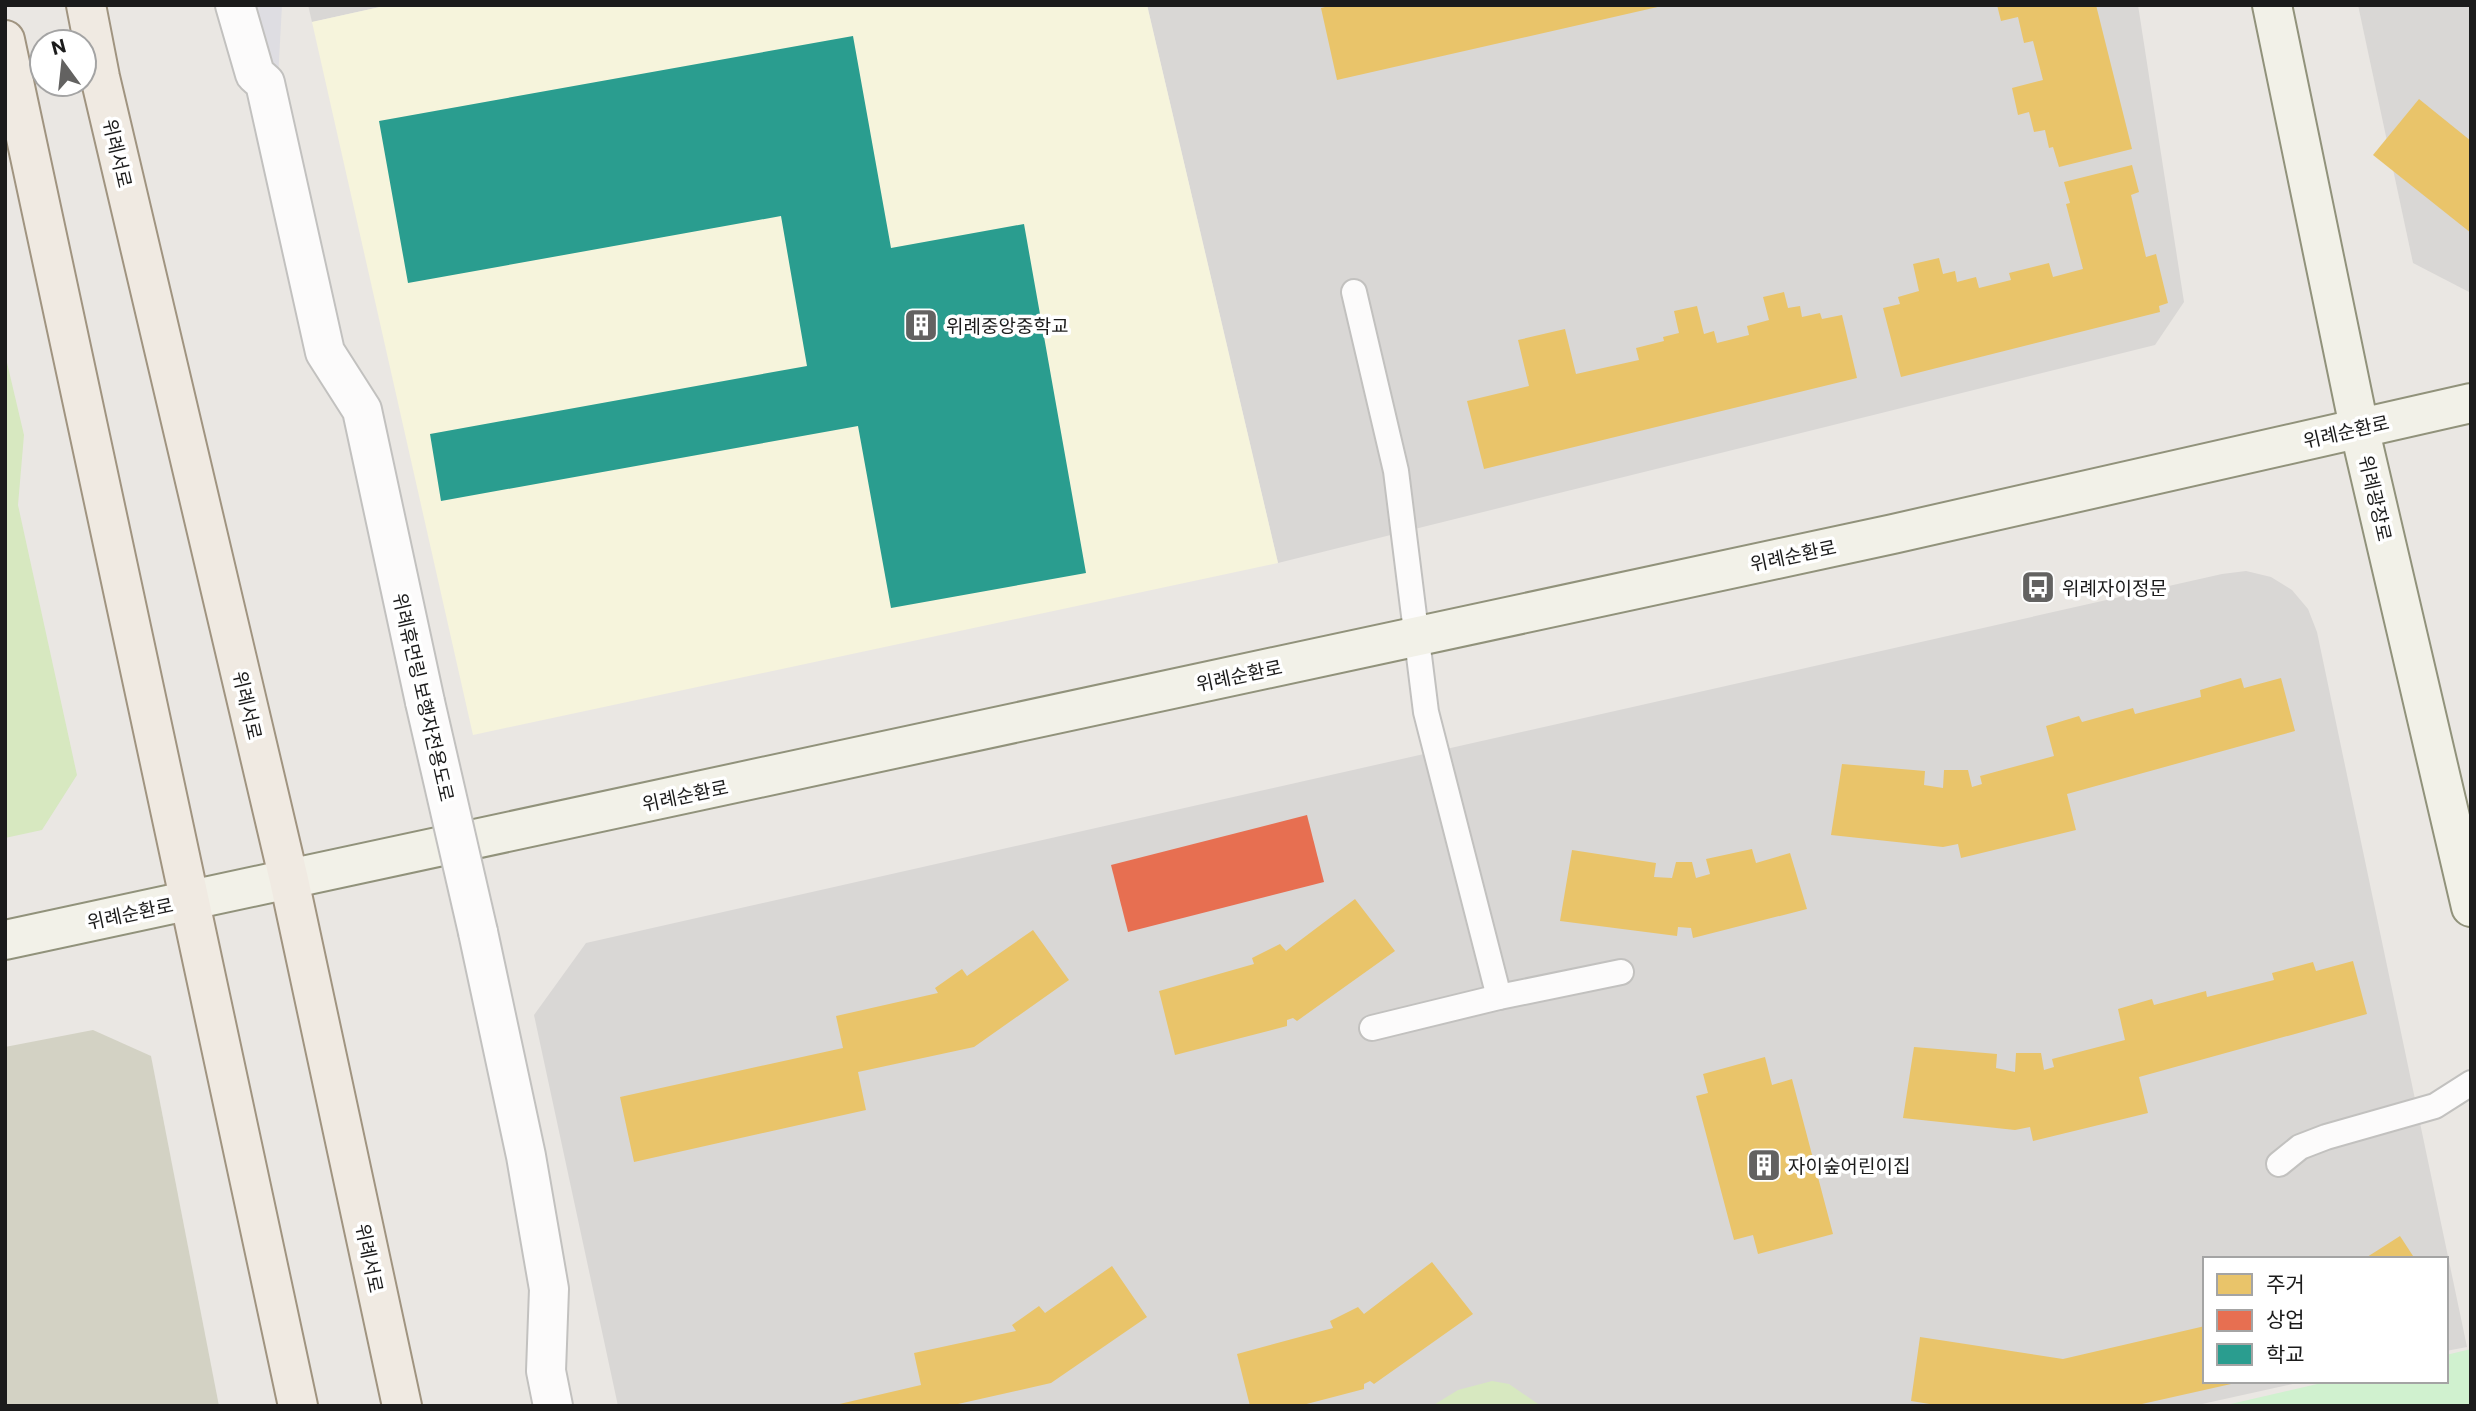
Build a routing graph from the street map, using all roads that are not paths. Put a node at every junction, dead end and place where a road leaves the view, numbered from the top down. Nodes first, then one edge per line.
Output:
1 (86, 5) edge
2 (234, 5) edge
3 (2272, 5) edge
4 (5, 40) edge
5 (1354, 292) dead end
6 (2471, 403) edge
7 (2359, 427) junction
8 (1416, 637) junction
9 (289, 880) junction
10 (189, 900) junction
11 (2471, 907) edge
12 (5, 940) edge
13 (1621, 972) dead end
14 (1499, 997) junction
15 (1372, 1028) dead end
16 (2471, 1083) edge
17 (2279, 1164) dead end
18 (298, 1406) edge
19 (402, 1406) edge
20 (553, 1406) edge

1 - 9 main road, 위례서로
2 - 20 street, 위례휴먼링 보행자전용도로, bridge
3 - 7 street, 위례광장로
4 - 10 main road
5 - 8 lane
6 - 7 street, 위례순환로
7 - 8 street, 위례순환로
7 - 11 street, 위례광장로
8 - 9 street, 위례순환로
8 - 14 lane
9 - 10 street, 위례순환로
9 - 19 main road, 위례서로
10 - 12 street, 위례순환로
10 - 18 main road
13 - 14 lane
14 - 15 lane
16 - 17 lane

